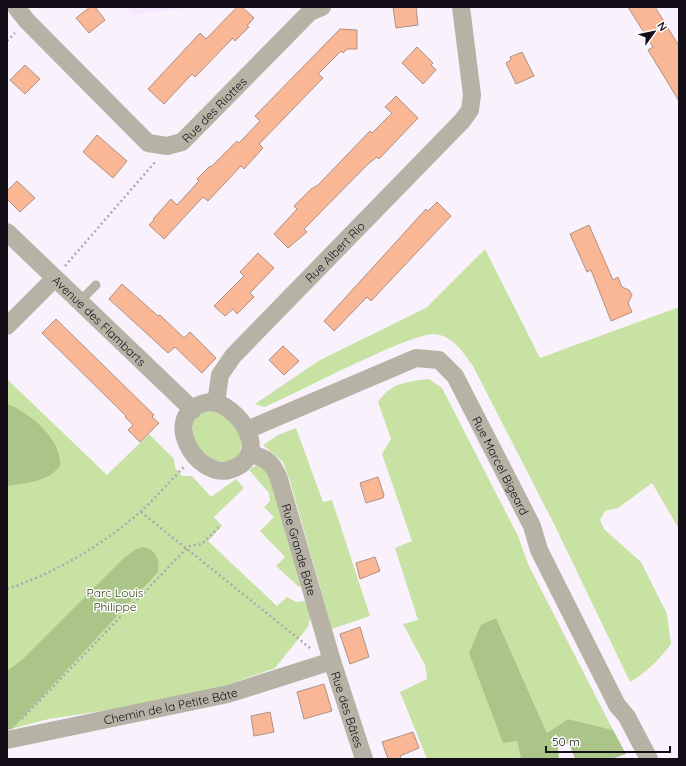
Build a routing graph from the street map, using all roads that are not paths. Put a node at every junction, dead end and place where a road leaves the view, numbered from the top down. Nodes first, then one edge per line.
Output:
1 (16, 7) edge
2 (322, 7) edge
3 (461, 7) edge
4 (7, 232) edge
5 (55, 278) junction
6 (96, 285) dead end
7 (80, 302) junction
8 (7, 326) edge
9 (216, 403) junction
10 (193, 410) junction
11 (247, 430) junction
12 (249, 454) junction
13 (332, 661) junction
14 (7, 740) edge
15 (364, 759) edge
16 (649, 759) edge

1 - 2 street, Rue des Riottes
3 - 9 street, Rue Albert Rio
4 - 5 street, Avenue des Flambarts
5 - 7 street, Avenue des Flambarts
5 - 8 street
6 - 7 lane
7 - 10 street, Avenue des Flambarts
9 - 10 street
9 - 11 street
10 - 12 street
11 - 12 street
11 - 16 street, Rue Marcel Bigeard
12 - 13 street, Rue Grande Bâte
13 - 14 street, Chemin de la Petite Bâte
13 - 15 street, Rue des Bâtes

